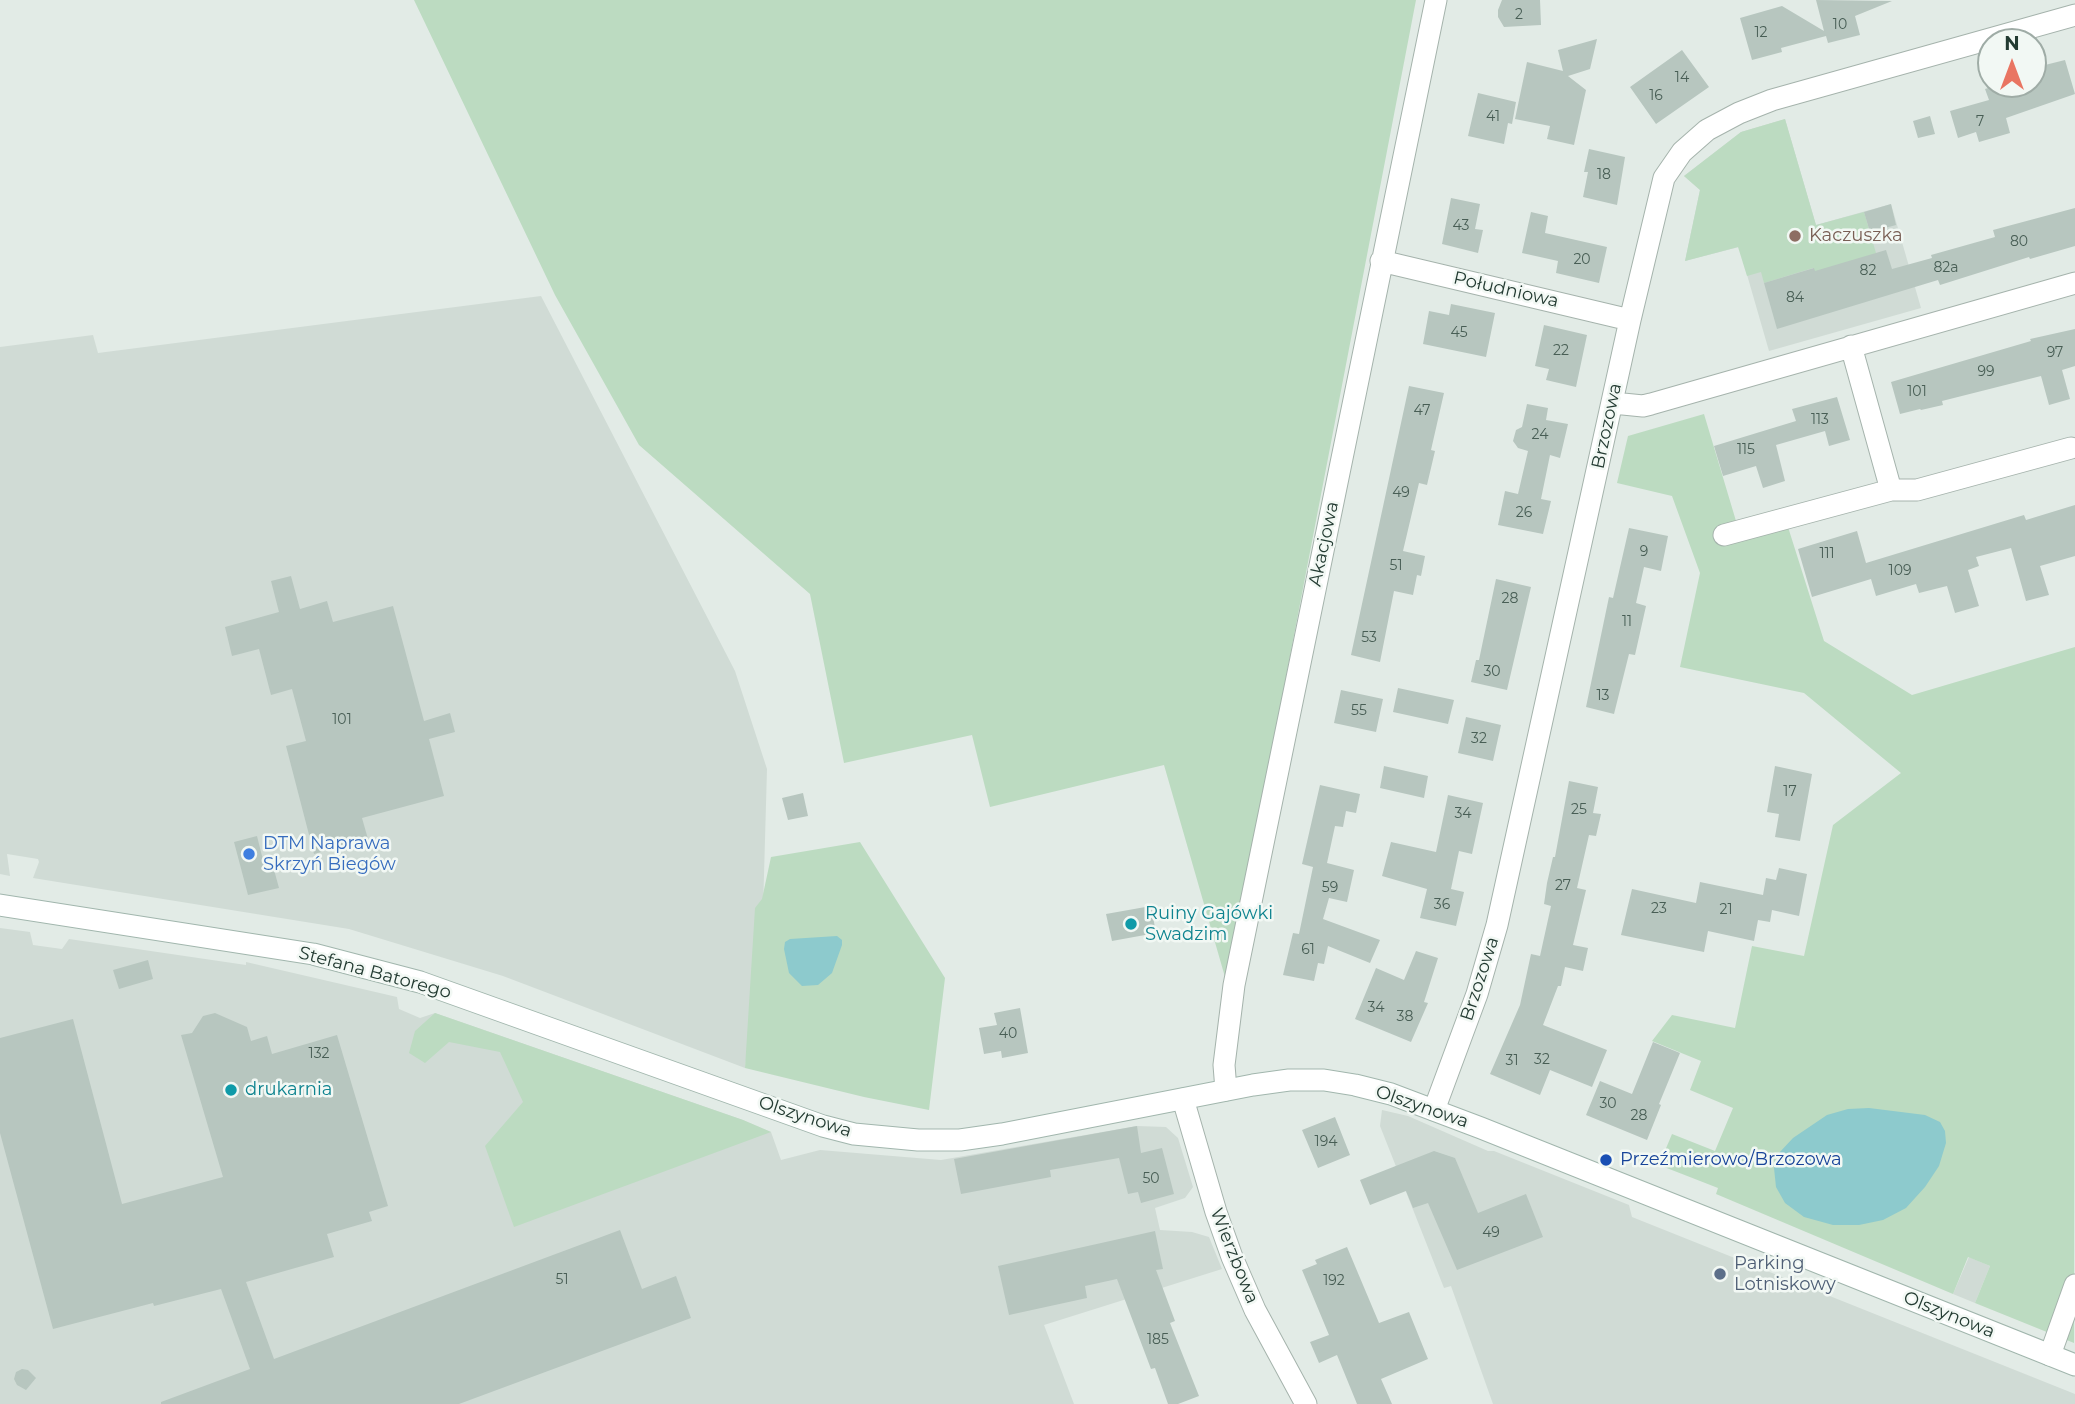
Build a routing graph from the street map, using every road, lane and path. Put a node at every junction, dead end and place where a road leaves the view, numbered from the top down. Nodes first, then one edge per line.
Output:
1 (1436, 0) edge
2 (2075, 15) edge
3 (1381, 261) junction
4 (2075, 283) edge
5 (1630, 320) junction
6 (1851, 346) junction
7 (1613, 403) junction
8 (2071, 449) dead end
9 (1891, 490) junction
10 (1724, 535) dead end
11 (0, 905) edge
12 (1226, 1090) junction
13 (736, 1094) joint
14 (1182, 1099) junction
15 (1434, 1110) junction
16 (2075, 1286) edge
17 (2050, 1355) junction
18 (2075, 1365) edge
19 (1306, 1404) edge

1 - 3 street, Akacjowa
2 - 5 street, Brzozowa
3 - 5 street, Południowa
3 - 12 street, Akacjowa
4 - 6 street
5 - 7 street, Brzozowa
6 - 7 street
6 - 9 street
7 - 15 street, Brzozowa
8 - 9 street
9 - 10 street
11 - 13 street, Stefana Batorego
12 - 14 street, Olszynowa
12 - 15 street, Olszynowa
13 - 14 street, Olszynowa
14 - 19 street, Wierzbowa
15 - 17 street, Olszynowa
16 - 17 street
17 - 18 street, Olszynowa

